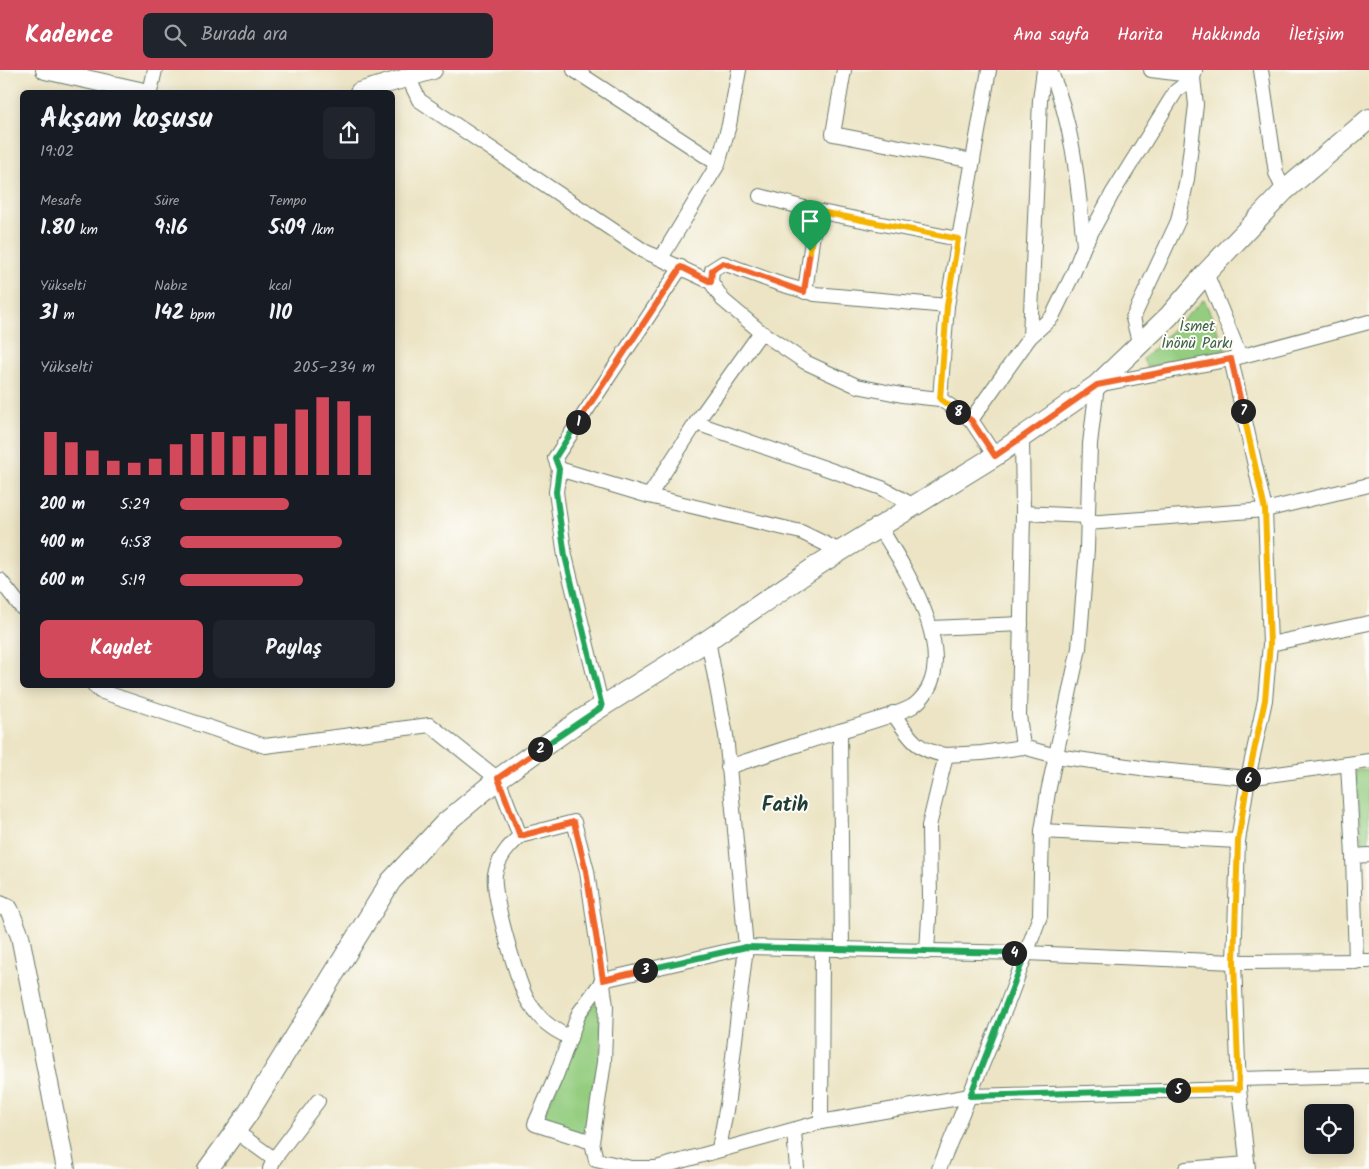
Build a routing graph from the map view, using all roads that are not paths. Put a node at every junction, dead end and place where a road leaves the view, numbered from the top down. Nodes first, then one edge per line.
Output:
1 (45, 70) edge
2 (155, 70) edge
3 (433, 70) edge
4 (574, 70) edge
5 (738, 70) edge
6 (844, 70) edge
7 (989, 70) edge
8 (1044, 70) edge
9 (1050, 70) edge
10 (1151, 70) edge
11 (1261, 70) edge
12 (1194, 74) edge
13 (409, 79) junction
14 (135, 90) edge
15 (150, 90) edge
16 (367, 90) edge
17 (1369, 119) edge
18 (973, 161) junction
19 (718, 164) junction
20 (1284, 191) junction
21 (760, 196) dead end
22 (816, 211) junction
23 (958, 239) junction
24 (1084, 246) junction
25 (661, 258) junction
26 (681, 267) junction
27 (1206, 273) junction
28 (711, 282) junction
29 (804, 292) junction
30 (947, 306) junction
31 (1369, 322) edge
32 (761, 332) junction
33 (1030, 337) junction
34 (1140, 346) junction
35 (1235, 358) junction
36 (1097, 385) junction
37 (940, 399) junction
38 (971, 420) junction
39 (696, 423) junction
40 (1022, 437) junction
41 (995, 456) junction
42 (559, 469) junction
43 (1369, 484) edge
44 (649, 496) junction
45 (914, 506) junction
46 (1265, 510) junction
47 (1023, 513) junction
48 (1087, 519) junction
49 (879, 526) junction
50 (842, 552) junction
51 (0, 580) edge
52 (20, 605) edge
53 (1369, 623) edge
54 (1021, 624) junction
55 (932, 628) junction
56 (708, 640) junction
57 (1270, 644) junction
58 (97, 688) edge
59 (602, 707) junction
60 (893, 713) junction
61 (840, 731) junction
62 (1023, 747) junction
63 (946, 755) junction
64 (1056, 756) junction
65 (1369, 761) edge
66 (1348, 764) junction
67 (728, 767) junction
68 (498, 778) junction
69 (1248, 778) junction
70 (1042, 831) junction
71 (520, 836) junction
72 (1238, 841) junction
73 (1369, 855) edge
74 (1354, 856) junction
75 (0, 905) edge
76 (746, 947) junction
77 (822, 950) junction
78 (842, 950) junction
79 (927, 952) junction
80 (1026, 953) junction
81 (1363, 961) edge
82 (1234, 962) junction
83 (603, 980) junction
84 (570, 1038) junction
85 (1369, 1076) edge
86 (1239, 1084) junction
87 (970, 1096) junction
88 (318, 1101) dead end
89 (821, 1122) junction
90 (794, 1131) junction
91 (235, 1132) junction
92 (592, 1142) junction
93 (719, 1149) junction
94 (272, 1164) edge
95 (1247, 1167) edge
96 (66, 1169) edge
97 (208, 1169) edge
98 (656, 1169) edge
99 (797, 1169) edge
100 (939, 1169) edge
101 (1186, 1169) edge

1 - 14 street
2 - 15 street
3 - 13 street
4 - 19 street
5 - 19 street
6 - 18 street
7 - 18 street
8 - 33 street
9 - 24 street
10 - 12 street
11 - 20 street
12 - 24 street
12 - 34 street
13 - 16 street
13 - 25 street
17 - 20 main road
18 - 23 street
19 - 25 street
20 - 27 main road
21 - 22 street
22 - 23 street
22 - 29 street
23 - 30 street
24 - 33 street
25 - 26 street
26 - 28 street
26 - 42 street
27 - 34 main road
27 - 35 street
28 - 29 street
28 - 32 street
29 - 30 street
30 - 37 street
31 - 35 street
32 - 37 street
32 - 39 street
33 - 38 street
34 - 36 main road
35 - 36 street
35 - 46 street
36 - 40 main road
36 - 48 street
37 - 38 street
38 - 41 street
39 - 44 street
39 - 45 street
40 - 41 main road
40 - 47 street
41 - 45 main road
42 - 44 street
42 - 59 street
43 - 46 street
44 - 50 street
45 - 49 main road
46 - 48 street
46 - 57 street
47 - 48 street
47 - 54 street
48 - 64 street
49 - 50 main road
49 - 55 street
50 - 56 main road
51 - 52 street
53 - 57 street
54 - 55 street
54 - 62 street
55 - 60 street
56 - 59 main road
56 - 67 street
57 - 69 street
58 - 68 street
59 - 68 main road
60 - 61 street
60 - 63 street
61 - 67 street
61 - 78 street
62 - 63 street
62 - 64 street
63 - 79 street
64 - 69 street
64 - 70 street
65 - 66 street
66 - 69 street
66 - 74 street
67 - 76 street
68 - 71 street
68 - 91 main road
69 - 72 street
70 - 72 street
70 - 80 street
71 - 83 street
71 - 84 street
72 - 82 street
73 - 74 street
74 - 81 street
75 - 96 street
76 - 77 street
76 - 83 street
76 - 93 street
77 - 78 street
77 - 89 street
78 - 79 street
79 - 80 street
80 - 82 street
80 - 87 street
81 - 82 street
82 - 86 street
83 - 84 street
83 - 92 street
84 - 92 street
85 - 86 street
86 - 87 street
86 - 95 street
87 - 89 street
87 - 100 street
88 - 94 street
89 - 90 street
90 - 93 street
90 - 99 street
91 - 94 street
91 - 97 main road
92 - 98 street
93 - 98 street
95 - 101 street

